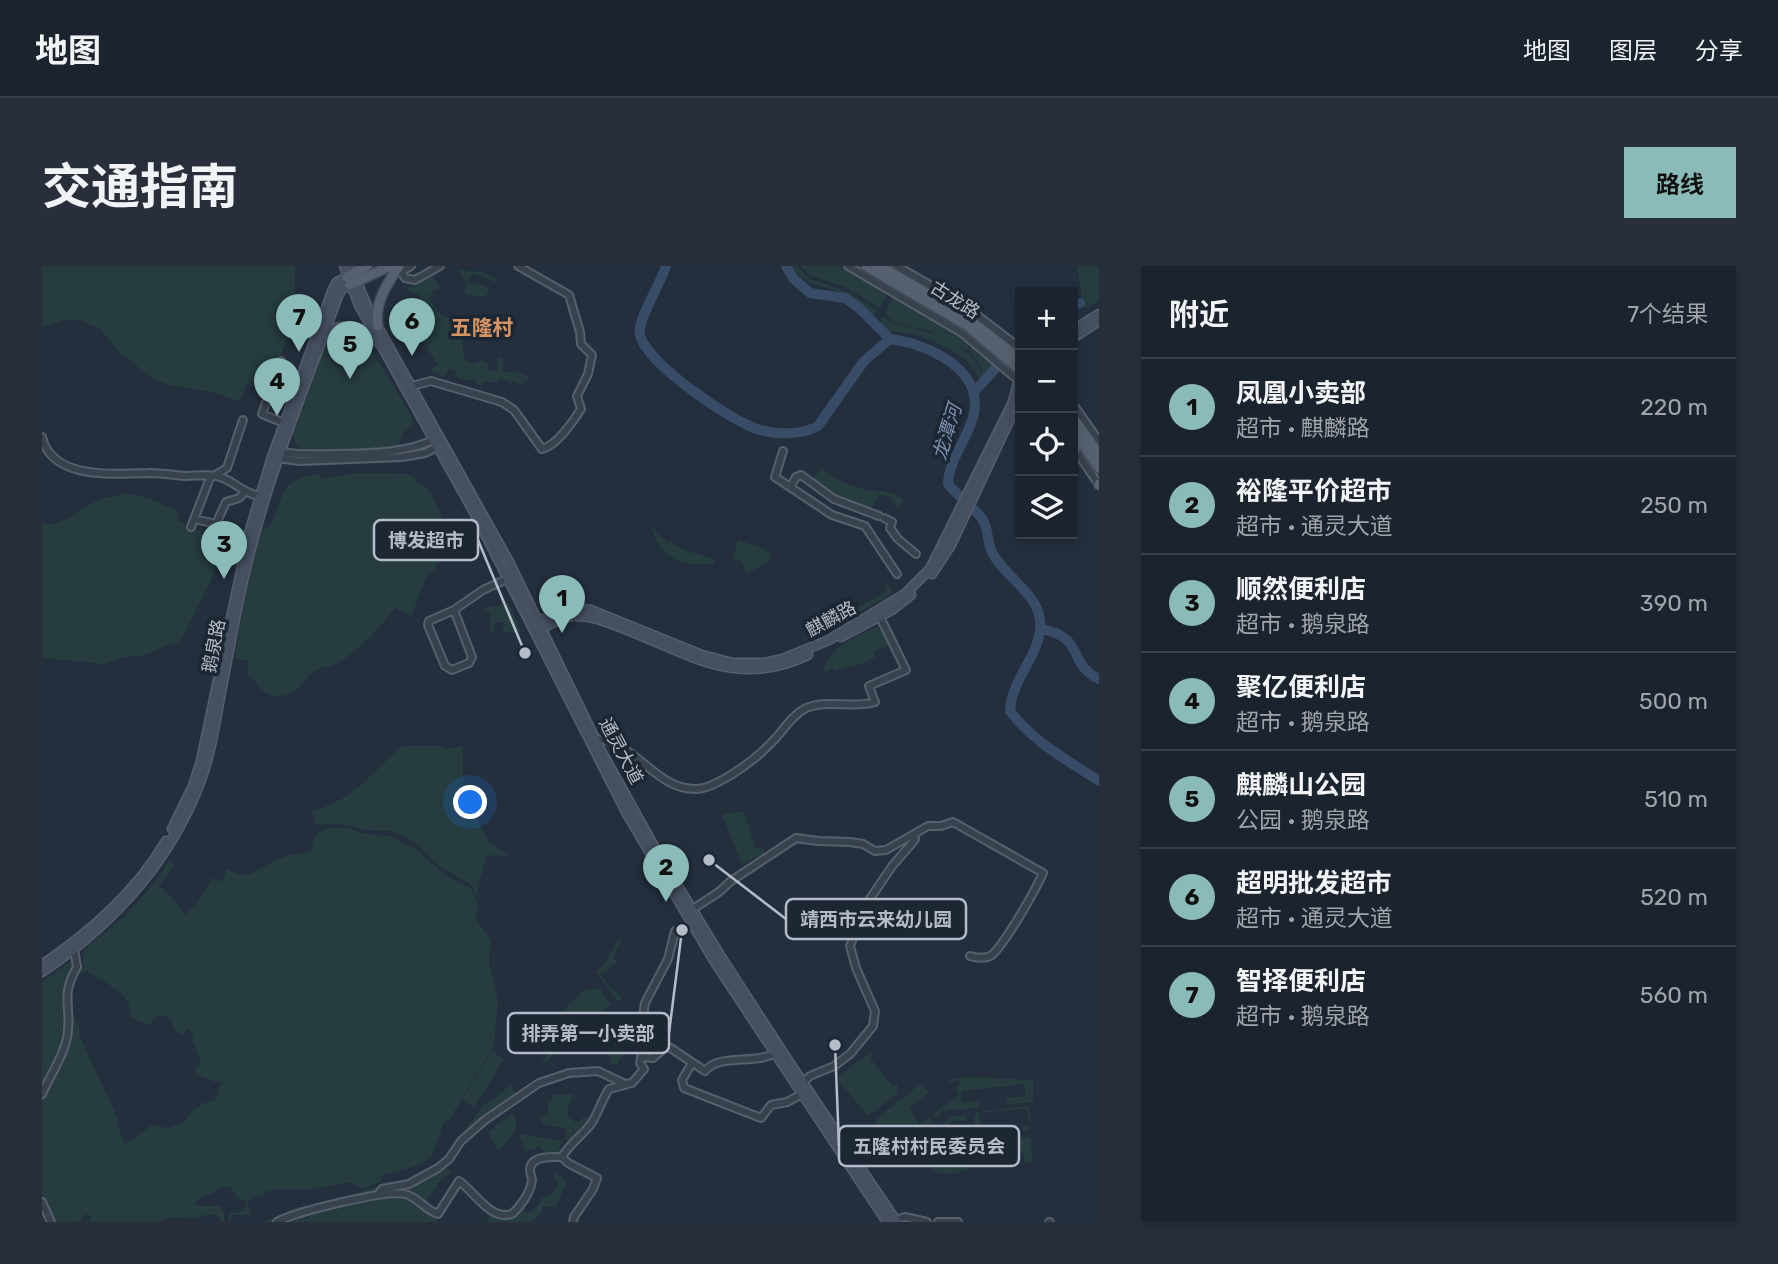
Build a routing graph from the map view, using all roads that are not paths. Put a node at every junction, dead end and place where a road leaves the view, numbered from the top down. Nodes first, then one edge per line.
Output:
1 (343, 266) edge
2 (367, 266) edge
3 (390, 266) edge
4 (411, 266) edge
5 (440, 266) edge
6 (518, 266) edge
7 (848, 266) edge
8 (866, 266) edge
9 (880, 266) edge
10 (897, 266) edge
11 (400, 269) edge
12 (352, 277) edge
13 (867, 277) junction
14 (334, 286) junction
15 (959, 302) junction
16 (935, 311) junction
17 (961, 313) junction
18 (1099, 314) edge
19 (1099, 321) edge
20 (984, 324) junction
21 (378, 326) junction
22 (968, 326) junction
23 (1078, 327) edge
24 (323, 334) junction
25 (1078, 335) edge
26 (970, 339) junction
27 (384, 350) junction
28 (281, 361) dead end
29 (1013, 361) edge
30 (412, 386) junction
31 (1015, 410) edge
32 (1076, 413) edge
33 (243, 420) dead end
34 (284, 423) junction
35 (1082, 433) edge
36 (42, 436) edge
37 (1099, 441) edge
38 (440, 442) junction
39 (783, 451) dead end
40 (277, 454) junction
41 (1078, 454) edge
42 (1099, 454) edge
43 (1099, 468) edge
44 (214, 476) junction
45 (1099, 485) edge
46 (791, 486) junction
47 (974, 488) junction
48 (244, 493) junction
49 (260, 496) junction
50 (960, 518) junction
51 (195, 519) junction
52 (191, 527) dead end
53 (916, 554) dead end
54 (897, 574) dead end
55 (509, 578) junction
56 (454, 610) junction
57 (880, 617) junction
58 (537, 626) junction
59 (596, 739) junction
60 (912, 835) junction
61 (693, 909) junction
62 (675, 931) dead end
63 (74, 949) junction
64 (970, 956) dead end
65 (42, 965) edge
66 (42, 972) edge
67 (775, 1054) junction
68 (643, 1057) junction
69 (692, 1063) junction
70 (803, 1083) junction
71 (628, 1084) junction
72 (42, 1094) edge
73 (802, 1094) junction
74 (562, 1157) junction
75 (379, 1195) junction
76 (42, 1202) edge
77 (893, 1221) edge
78 (51, 1222) edge
79 (277, 1222) edge
80 (573, 1222) edge
81 (927, 1222) edge
82 (938, 1222) edge
83 (958, 1222) edge

1 - 12 main road
1 - 14 main road, 鹅泉路
2 - 12 main road
3 - 12 main road
4 - 11 street
5 - 11 street
6 - 30 street
7 - 13 street
8 - 13 main road
8 - 16 main road, 古龙路
9 - 17 main road, 古龙路
10 - 15 street
11 - 21 main road
12 - 14 main road
12 - 21 main road, 通灵大道
12 - 24 main road, 鹅泉路
12 - 27 main road, 通灵大道
13 - 16 street
14 - 34 main road, 鹅泉路
15 - 17 main road
15 - 20 street
16 - 22 main road, 古龙路
16 - 26 street
17 - 20 main road, 古龙路
18 - 23 main road
19 - 25 main road
20 - 29 main road, 古龙路
21 - 30 main road, 通灵大道
22 - 26 main road
22 - 29 main road, 古龙路
24 - 27 main road
24 - 40 main road, 鹅泉路
26 - 29 street
27 - 38 main road, 通灵大道
28 - 34 street
29 - 47 main road, 麒麟路
30 - 38 main road, 通灵大道
31 - 47 main road, 麒麟路
32 - 35 street
33 - 44 street
34 - 40 main road, 鹅泉路
35 - 37 street
35 - 42 main road
35 - 43 main road
36 - 44 street
38 - 40 street
38 - 55 main road, 通灵大道
38 - 58 main road, 通灵大道
39 - 46 street
40 - 49 main road, 鹅泉路
40 - 63 main road, 鹅泉路
41 - 45 street
44 - 48 street
44 - 51 street
46 - 53 street
46 - 54 street
47 - 50 main road, 麒麟路
48 - 49 street
48 - 51 street
49 - 65 main road, 鹅泉路
50 - 57 main road, 麒麟路
50 - 58 main road, 麒麟路
51 - 52 street
55 - 56 street
55 - 58 main road, 通灵大道
56 - 56 street
57 - 58 main road, 麒麟路
57 - 59 street
58 - 59 main road, 通灵大道
58 - 67 main road, 通灵大道
59 - 61 main road, 通灵大道
60 - 61 street
60 - 64 street
60 - 70 street
61 - 70 main road, 通灵大道
62 - 68 street
63 - 66 main road, 鹅泉路
63 - 72 street
67 - 69 street
67 - 73 main road, 通灵大道
68 - 69 street
68 - 71 street
69 - 73 street
70 - 77 main road, 通灵大道
71 - 74 street
71 - 75 street
73 - 77 main road, 通灵大道
74 - 75 street
74 - 80 street
75 - 79 street
76 - 78 street
77 - 81 street
82 - 83 street

